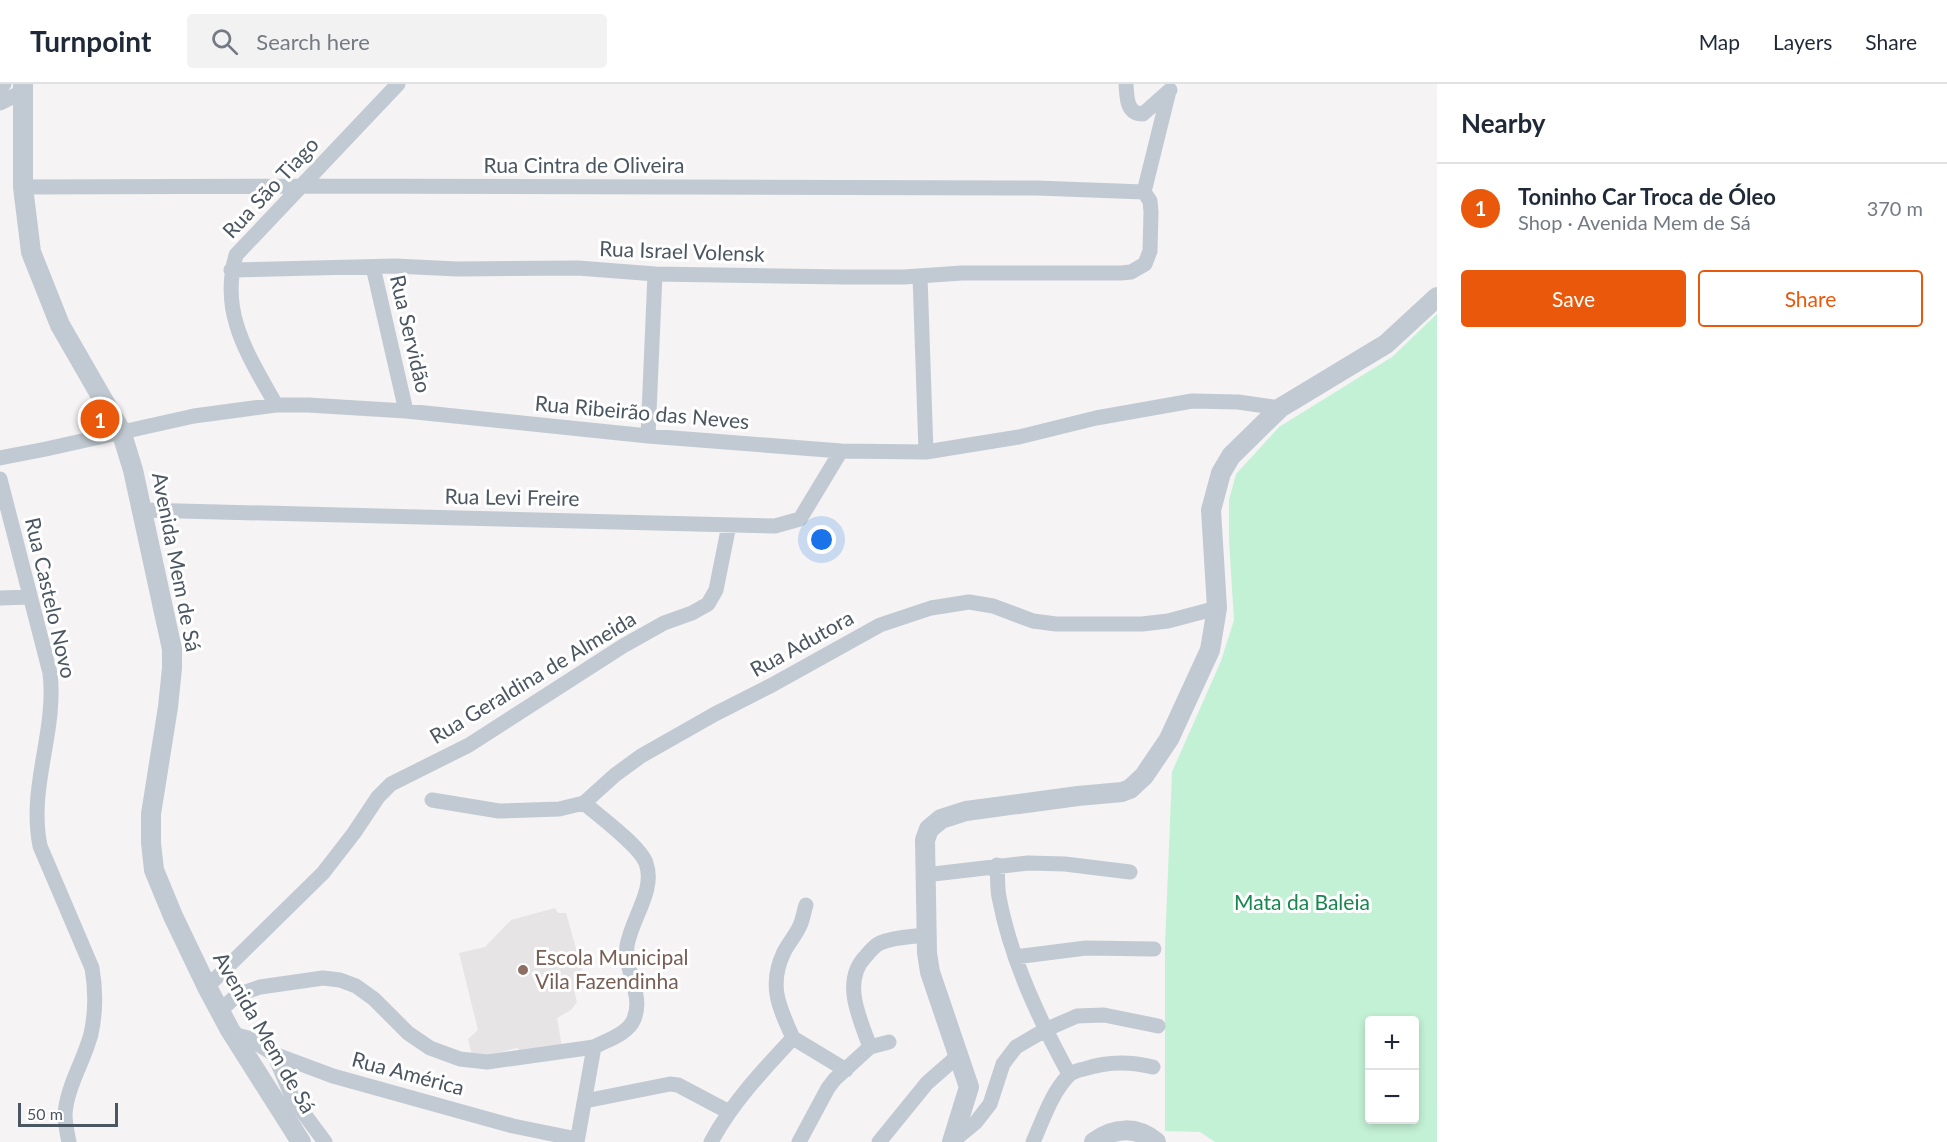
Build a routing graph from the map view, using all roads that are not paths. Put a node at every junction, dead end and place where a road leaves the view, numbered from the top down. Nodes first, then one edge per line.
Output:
1 (4, 84) edge
2 (398, 84) edge
3 (1126, 84) edge
4 (1173, 87) edge
5 (0, 88) edge
6 (23, 88) edge
7 (0, 103) edge
8 (301, 186) junction
9 (23, 187) junction
10 (1144, 192) junction
11 (373, 267) junction
12 (231, 270) junction
13 (656, 274) junction
14 (920, 276) junction
15 (1437, 297) edge
16 (276, 405) junction
17 (1280, 408) junction
18 (406, 411) junction
19 (121, 431) junction
20 (648, 436) junction
21 (841, 451) junction
22 (926, 452) junction
23 (0, 458) edge
24 (0, 478) edge
25 (142, 510) junction
26 (729, 525) junction
27 (30, 597) junction
28 (0, 598) edge
29 (1217, 608) junction
30 (432, 800) dead end
31 (584, 803) junction
32 (997, 865) junction
33 (1130, 872) dead end
34 (926, 875) junction
35 (806, 905) dead end
36 (926, 935) junction
37 (1154, 949) dead end
38 (1015, 957) junction
39 (207, 987) junction
40 (220, 1011) junction
41 (1158, 1026) dead end
42 (1045, 1030) junction
43 (233, 1034) junction
44 (793, 1038) junction
45 (889, 1042) dead end
46 (594, 1047) junction
47 (870, 1047) junction
48 (274, 1054) junction
49 (959, 1055) junction
50 (1154, 1067) dead end
51 (846, 1070) junction
52 (1069, 1074) junction
53 (585, 1101) junction
54 (729, 1112) junction
55 (577, 1141) edge
56 (69, 1142) edge
57 (301, 1142) edge
58 (325, 1142) edge
59 (711, 1142) edge
60 (799, 1142) edge
61 (879, 1142) edge
62 (953, 1142) edge
63 (1032, 1142) edge
64 (1094, 1142) edge
65 (1156, 1142) edge

1 - 5 street
2 - 8 street, Rua São Tiago
3 - 4 street
4 - 10 street
6 - 7 street
6 - 9 street, Avenida Mem de Sá
8 - 9 street, Rua Cintra de Oliveira
8 - 10 street, Rua Cintra de Oliveira
8 - 12 street, Rua São Tiago
9 - 19 street, Avenida Mem de Sá
10 - 14 street, Rua Israel Volensk
11 - 12 street, Rua Israel Volensk
11 - 13 street, Rua Israel Volensk
11 - 18 street, Rua Servidão
12 - 16 street, Rua São Tiago
13 - 14 street, Rua Israel Volensk
13 - 20 street
14 - 22 street
15 - 17 street
16 - 18 street, Rua Ribeirão das Neves
16 - 19 street, Rua Ribeirão das Neves
17 - 22 street, Rua Ribeirão das Neves
17 - 29 street
18 - 20 street, Rua Ribeirão das Neves
19 - 23 street, Rua Ribeirão das Neves
19 - 25 street, Avenida Mem de Sá
20 - 21 street, Rua Ribeirão das Neves
21 - 22 street, Rua Ribeirão das Neves
21 - 26 street, Rua Levi Freire
24 - 27 street, Rua Castelo Novo
25 - 26 street, Rua Levi Freire
25 - 39 street, Avenida Mem de Sá
26 - 39 street, Rua Geraldina de Almeida
27 - 28 street
27 - 56 street, Rua Castelo Novo
29 - 31 street, Rua Adutora
29 - 34 street
30 - 31 street
31 - 46 street
32 - 33 street
32 - 34 street
32 - 38 street
34 - 36 street
35 - 44 street
36 - 47 street
36 - 49 street
37 - 38 street
38 - 42 street
39 - 40 street, Avenida Mem de Sá
40 - 43 street, Avenida Mem de Sá
40 - 46 street
41 - 42 street
42 - 52 street
42 - 62 street
43 - 48 street, Rua América
43 - 57 street, Avenida Mem de Sá
44 - 51 street
44 - 54 street
45 - 47 street
46 - 53 street
47 - 51 street
48 - 55 street, Rua América
48 - 58 street
49 - 61 street
49 - 62 street
50 - 52 street
51 - 60 street
52 - 63 street
53 - 54 street
53 - 55 street
54 - 59 street
64 - 65 street

